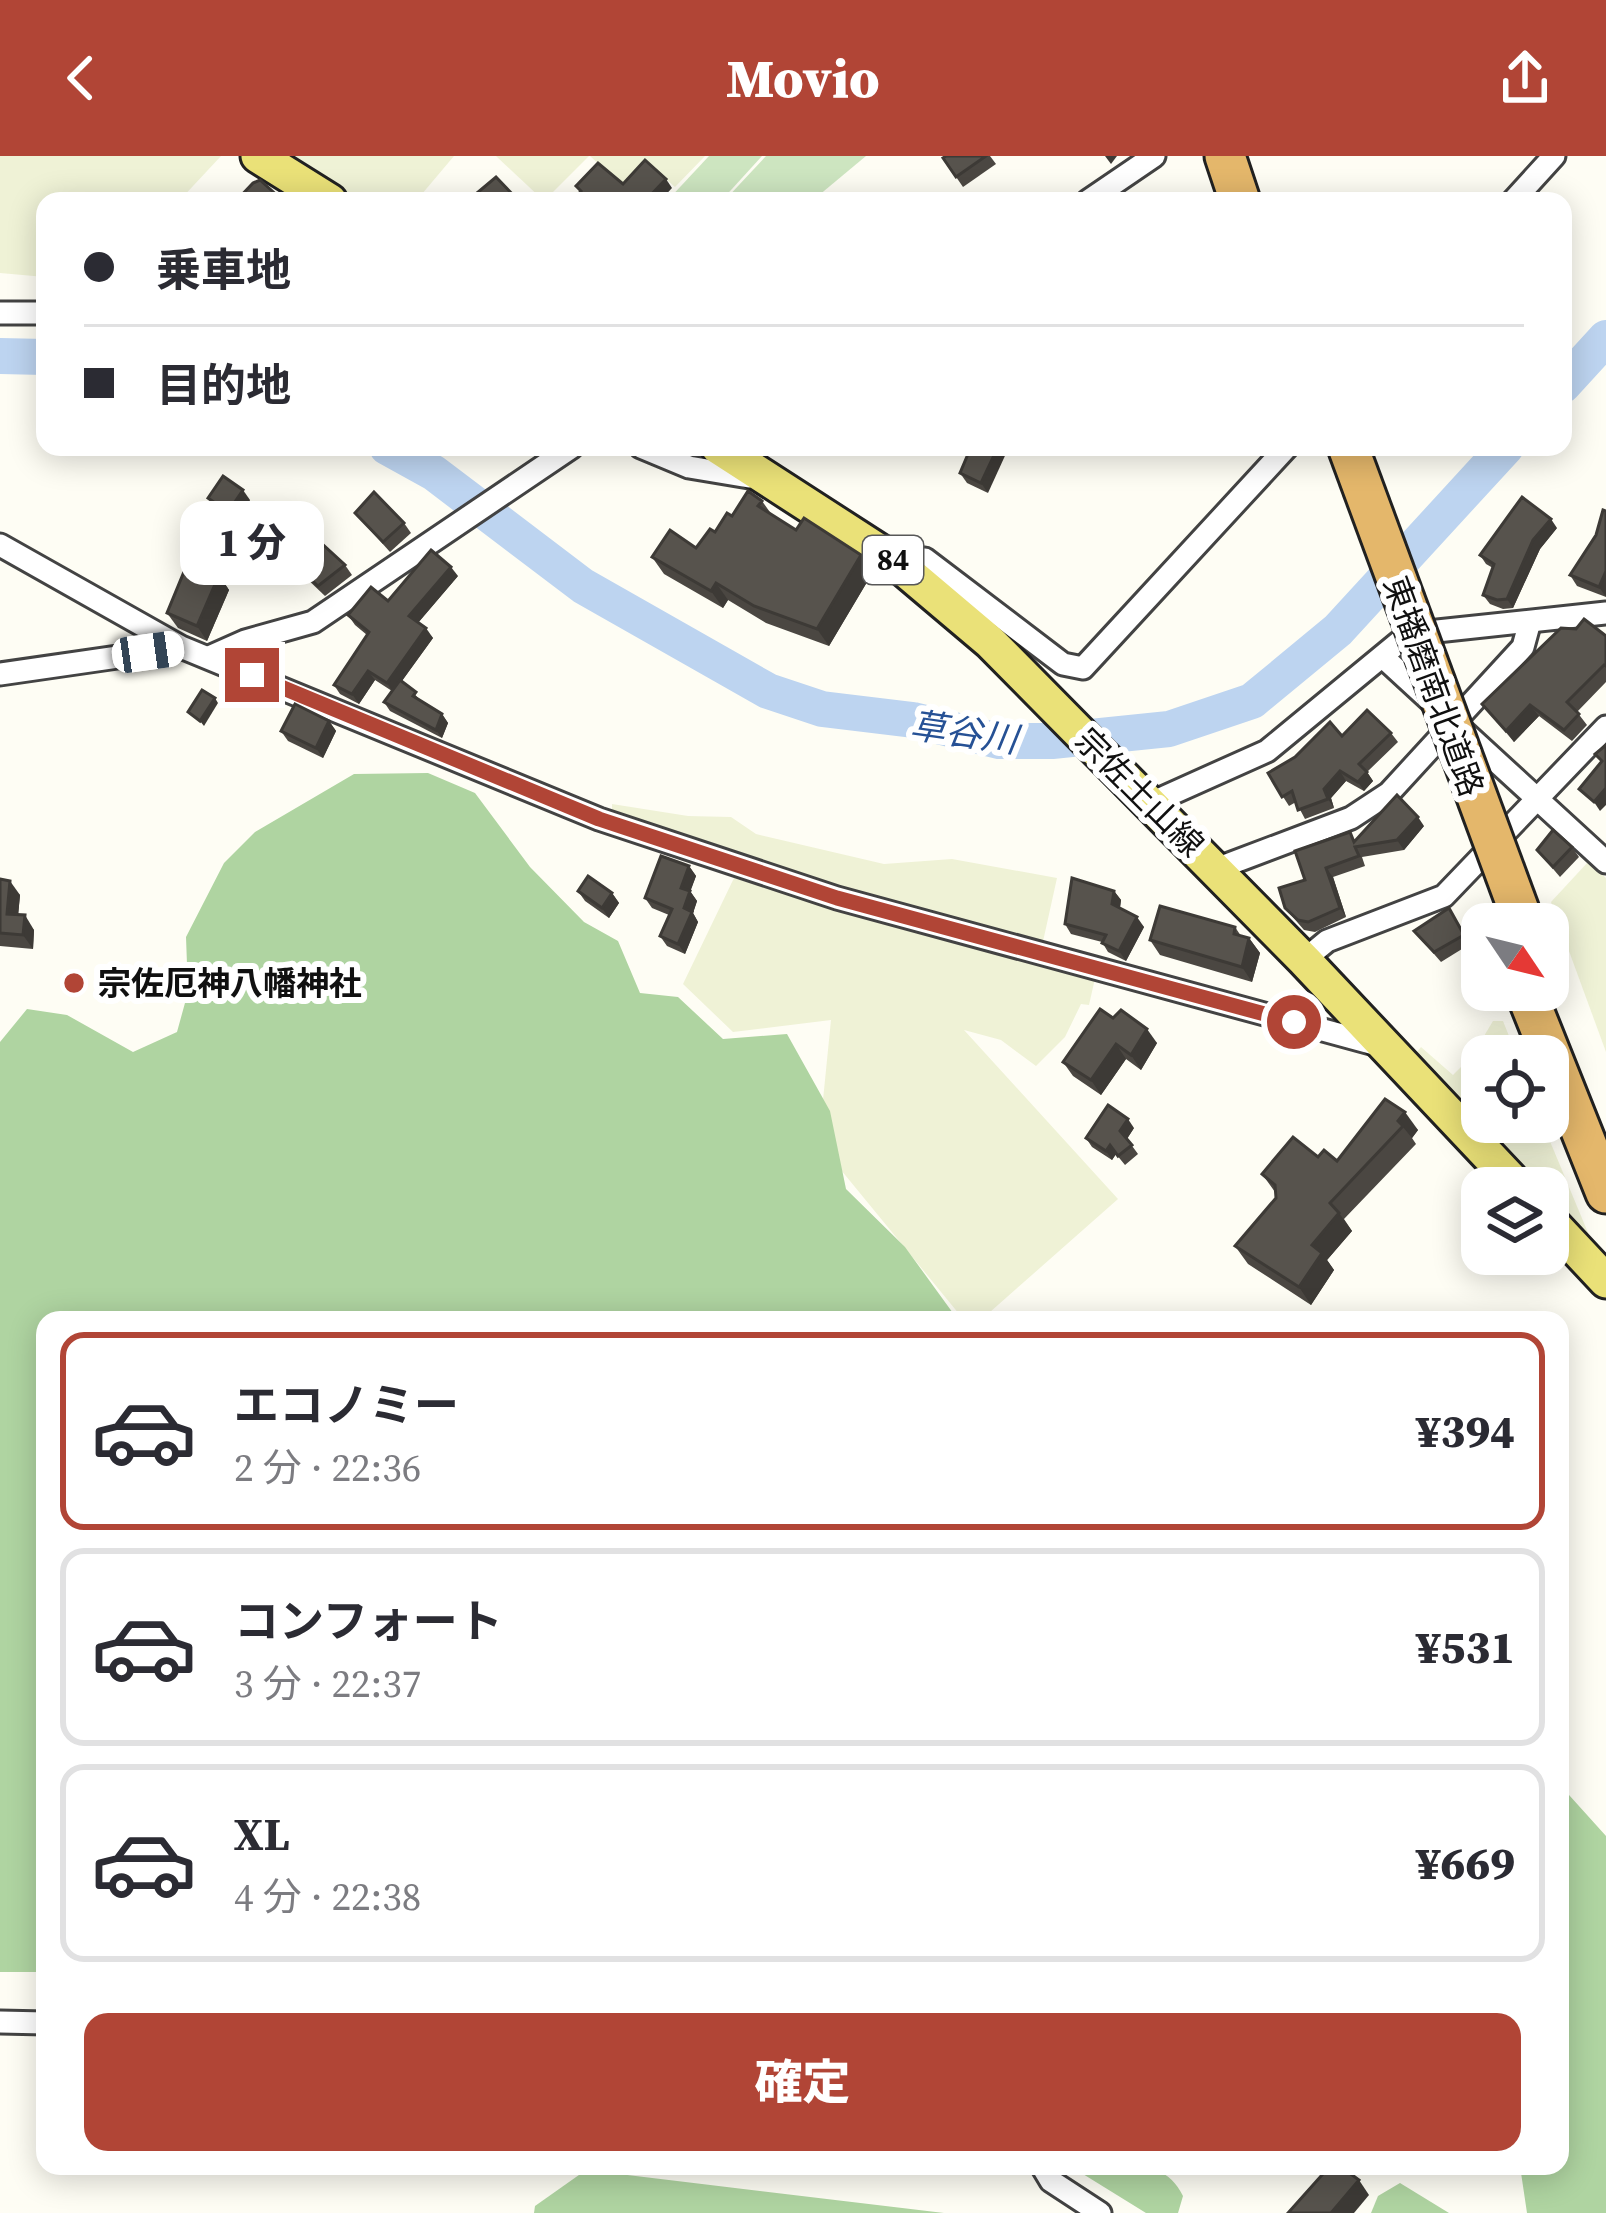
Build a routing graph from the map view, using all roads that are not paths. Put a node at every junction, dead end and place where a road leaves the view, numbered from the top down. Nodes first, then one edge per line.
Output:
1 (258, 156) edge
2 (1154, 156) edge
3 (1225, 156) edge
4 (1248, 156) edge
5 (1554, 156) edge
6 (316, 192) edge
7 (1101, 192) edge
8 (1237, 192) edge
9 (1260, 192) edge
10 (1521, 192) edge
11 (0, 313) edge
12 (36, 313) edge
13 (559, 456) edge
14 (662, 456) edge
15 (732, 456) edge
16 (1279, 456) edge
17 (1327, 456) edge
18 (1351, 456) edge
19 (773, 483) junction
20 (0, 545) edge
21 (893, 560) junction
22 (1606, 614) edge
23 (1529, 625) junction
24 (181, 647) junction
25 (1383, 657) junction
26 (209, 658) junction
27 (0, 674) edge
28 (1456, 724) junction
29 (1606, 727) edge
30 (1143, 795) junction
31 (1538, 801) junction
32 (1606, 862) edge
33 (1216, 869) junction
34 (1491, 903) edge
35 (1516, 903) edge
36 (1304, 960) junction
37 (1533, 1011) edge
38 (1558, 1011) edge
39 (1385, 1046) junction
40 (1606, 1131) edge
41 (1499, 1167) edge
42 (1606, 1192) edge
43 (1569, 1241) edge
44 (1606, 1280) edge
45 (0, 2022) edge
46 (36, 2023) edge
47 (1047, 2175) edge
48 (1100, 2213) edge

1 - 6 main road
2 - 7 street
3 - 8 highway
4 - 9 highway
5 - 10 street
11 - 12 street
13 - 26 street
14 - 19 street
15 - 19 main road, 宗佐土山線 / 84
16 - 21 street
17 - 34 highway, 東播磨南北道路
18 - 35 highway, 東播磨南北道路, bridge
19 - 21 main road, 宗佐土山線 / 84
20 - 24 street
21 - 30 main road, 宗佐土山線 / 84
22 - 23 street
23 - 25 street
23 - 28 street
24 - 26 street
24 - 27 street
25 - 28 street
25 - 30 street
26 - 39 street
28 - 31 street
28 - 33 street
29 - 31 street
30 - 33 main road, 宗佐土山線 / 84
31 - 32 street
31 - 36 street
33 - 36 main road, 宗佐土山線 / 84
36 - 39 main road, 宗佐土山線 / 84
37 - 42 highway
38 - 40 highway
39 - 41 main road, 宗佐土山線 / 84
43 - 44 main road
45 - 46 street
47 - 48 street

